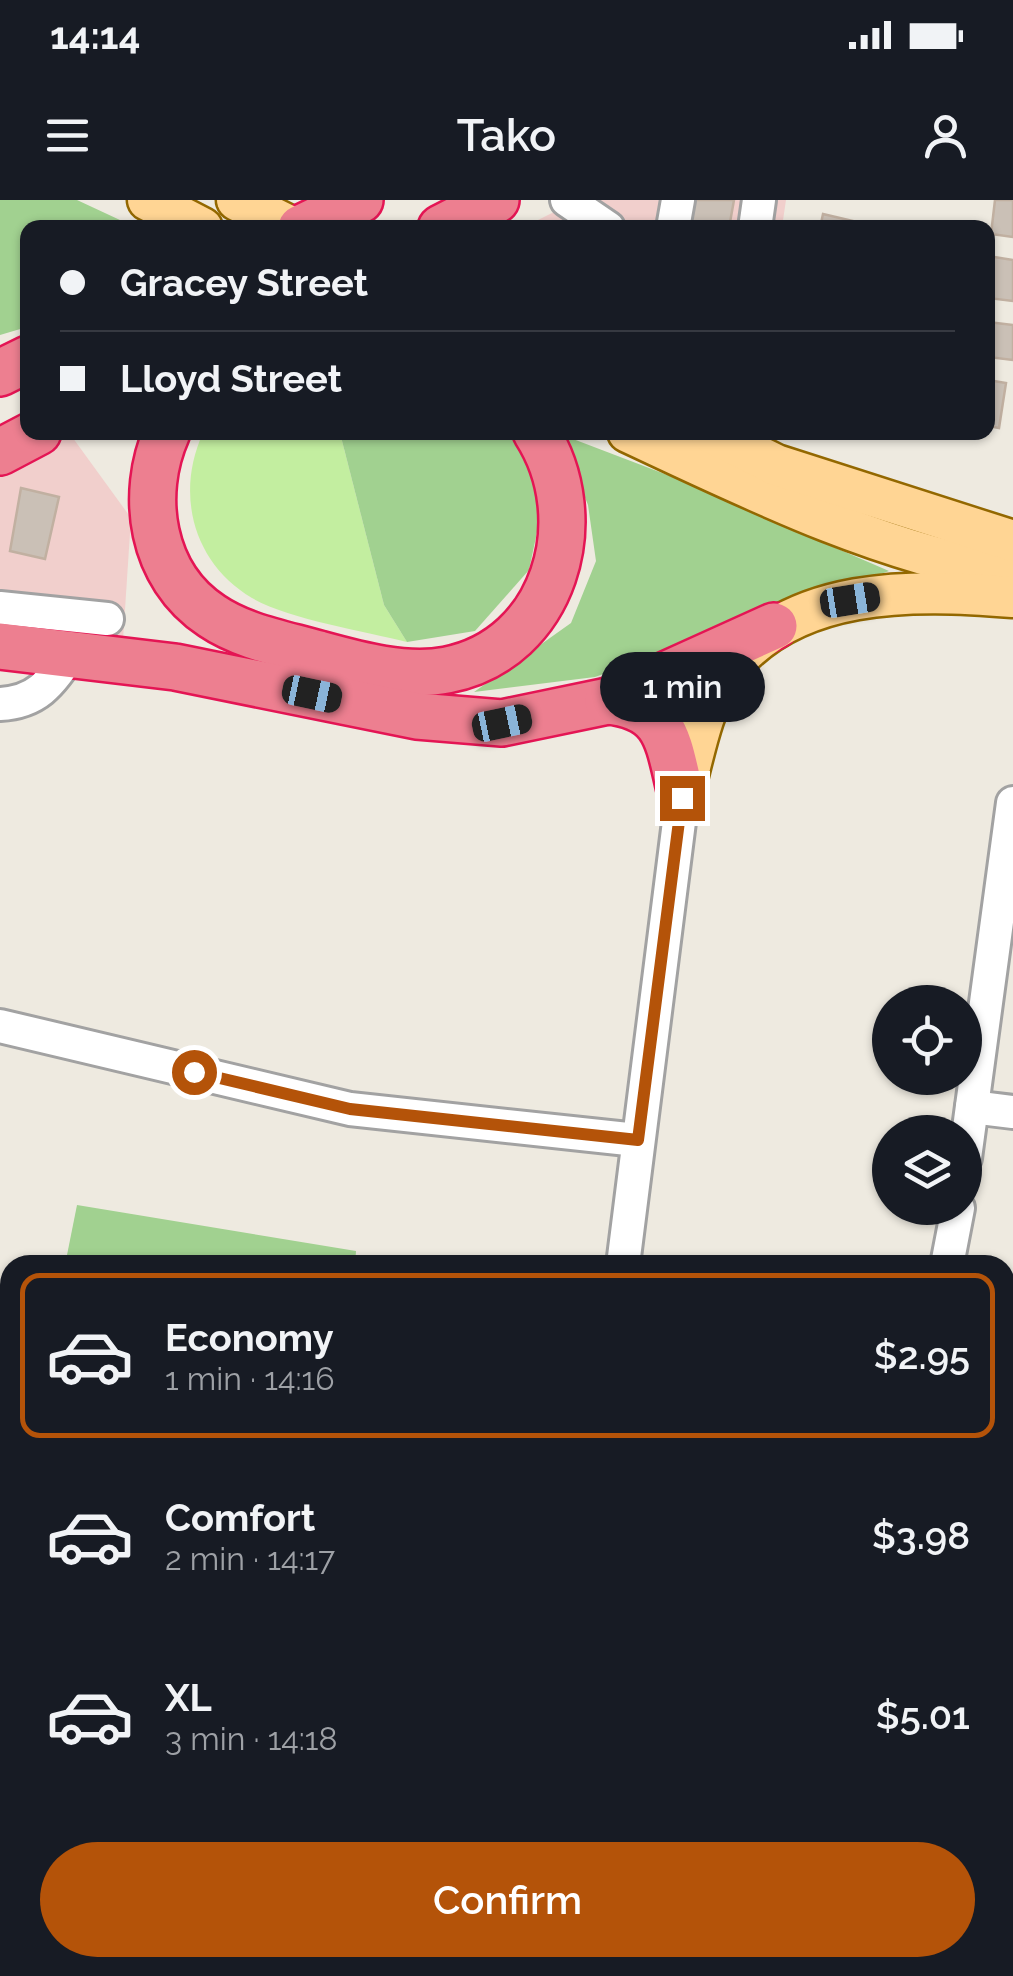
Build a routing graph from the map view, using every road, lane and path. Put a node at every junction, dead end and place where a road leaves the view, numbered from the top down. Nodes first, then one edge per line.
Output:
1 (148, 200) edge
2 (237, 200) edge
3 (360, 200) edge
4 (496, 200) edge
5 (567, 200) edge
6 (187, 220) edge
7 (277, 220) edge
8 (318, 220) edge
9 (457, 220) edge
10 (596, 220) edge
11 (23, 440) edge
12 (164, 440) edge
13 (539, 440) edge
14 (645, 440) edge
15 (726, 440) edge
16 (0, 452) edge
17 (1013, 540) edge
18 (1013, 576) edge
19 (1013, 597) edge
20 (107, 619) dead end
21 (774, 626) junction
22 (13, 628) edge
23 (70, 654) junction
24 (608, 700) junction
25 (0, 704) edge
26 (682, 798) junction
27 (1013, 803) edge
28 (0, 1026) edge
29 (972, 1107) junction
30 (1013, 1112) edge
31 (971, 1115) edge
32 (638, 1140) junction
33 (955, 1225) edge
34 (623, 1255) edge
35 (949, 1255) edge

1 - 6 main road
2 - 7 main road
3 - 8 highway
4 - 9 highway
5 - 10 street
11 - 16 highway
12 - 13 highway
14 - 18 main road
15 - 17 main road
19 - 21 main road
20 - 22 street
21 - 24 highway
21 - 26 main road
22 - 23 highway
23 - 24 highway
23 - 25 street
24 - 26 highway
26 - 32 street
27 - 29 street
28 - 32 street
29 - 30 street
29 - 31 street
32 - 34 street
33 - 35 street

